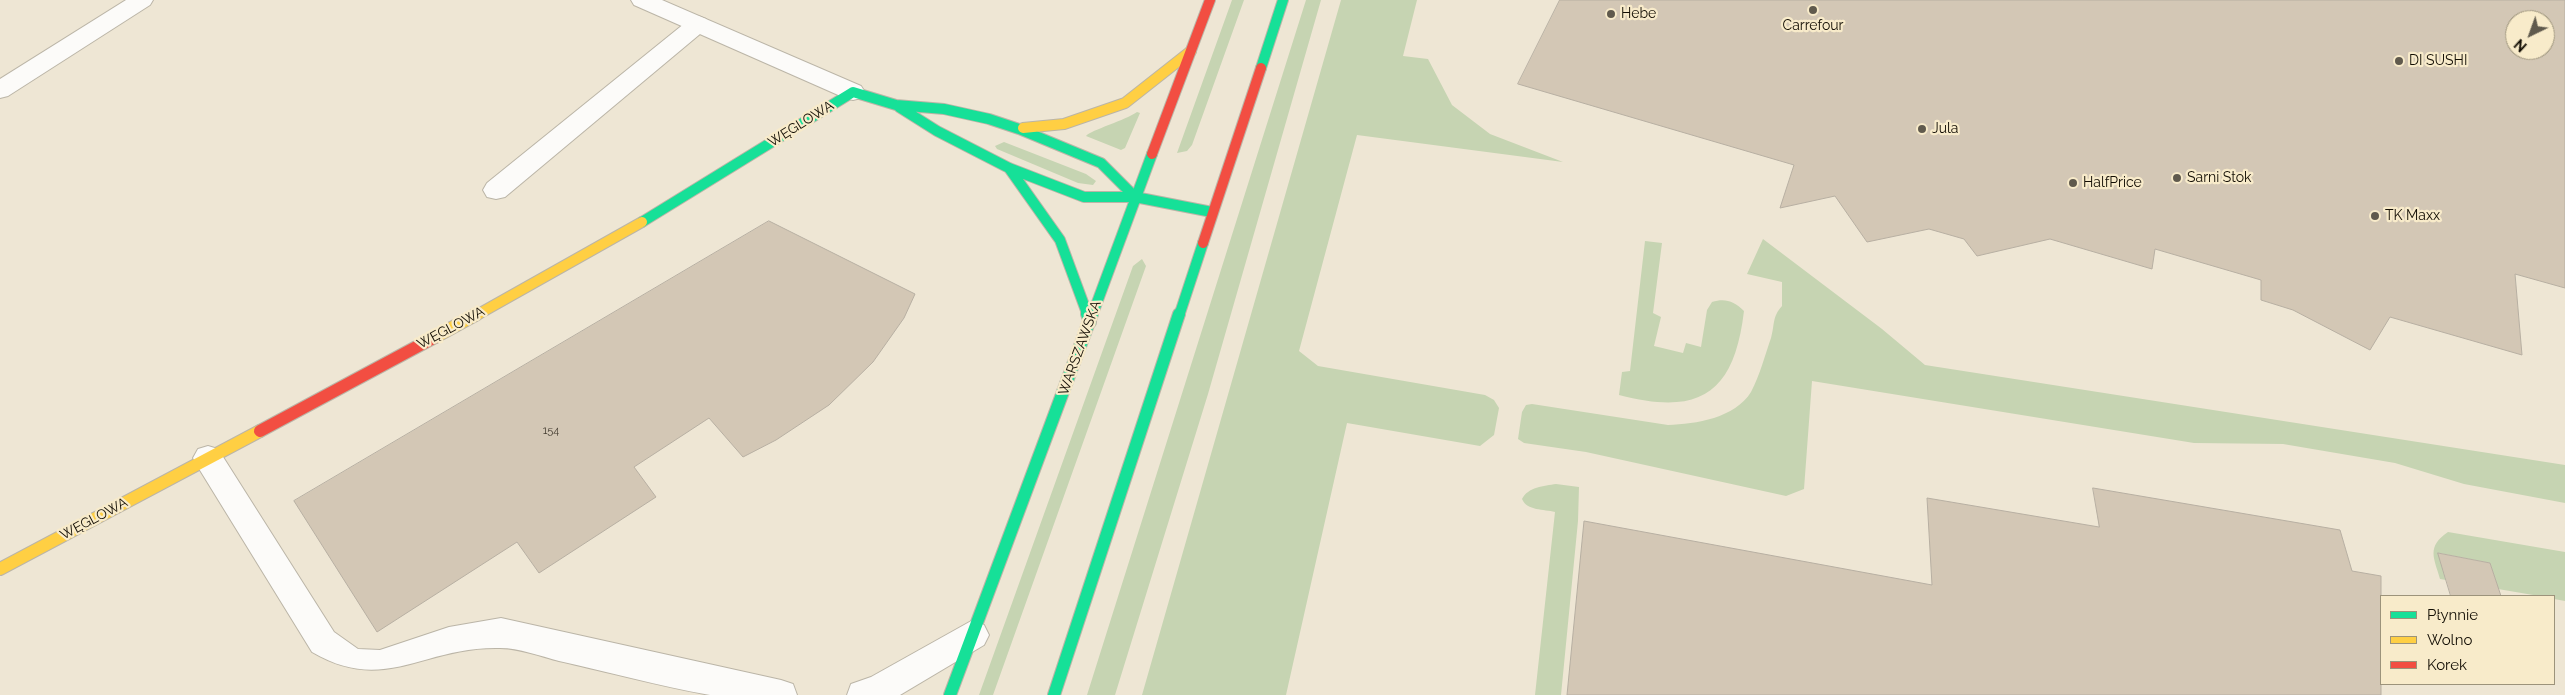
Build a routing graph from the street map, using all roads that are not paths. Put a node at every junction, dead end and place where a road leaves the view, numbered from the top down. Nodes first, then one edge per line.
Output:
1 (142, 0) edge
2 (642, 0) edge
3 (1210, 0) edge
4 (1282, 0) edge
5 (698, 24) junction
6 (1192, 50) junction
7 (0, 90) edge
8 (853, 92) junction
9 (896, 105) junction
10 (1019, 129) junction
11 (1009, 168) junction
12 (496, 190) dead end
13 (1135, 197) junction
14 (1212, 212) junction
15 (1090, 322) junction
16 (208, 458) junction
17 (0, 569) edge
18 (973, 635) junction
19 (781, 695) edge
20 (863, 695) edge
21 (950, 695) edge
22 (1054, 695) edge

1 - 7 street
2 - 5 street
3 - 6 main road, WARSZAWSKA
4 - 14 main road
5 - 8 street
5 - 12 street
6 - 10 main road
6 - 13 main road, WARSZAWSKA
8 - 9 main road
8 - 16 main road, WĘGLOWA
9 - 10 main road
9 - 11 main road
10 - 13 main road
11 - 13 main road
11 - 15 main road
13 - 14 main road
13 - 15 main road, WARSZAWSKA
14 - 22 main road
15 - 18 main road, WARSZAWSKA
16 - 17 main road, WĘGLOWA
16 - 19 street
18 - 20 street
18 - 21 main road, WARSZAWSKA

